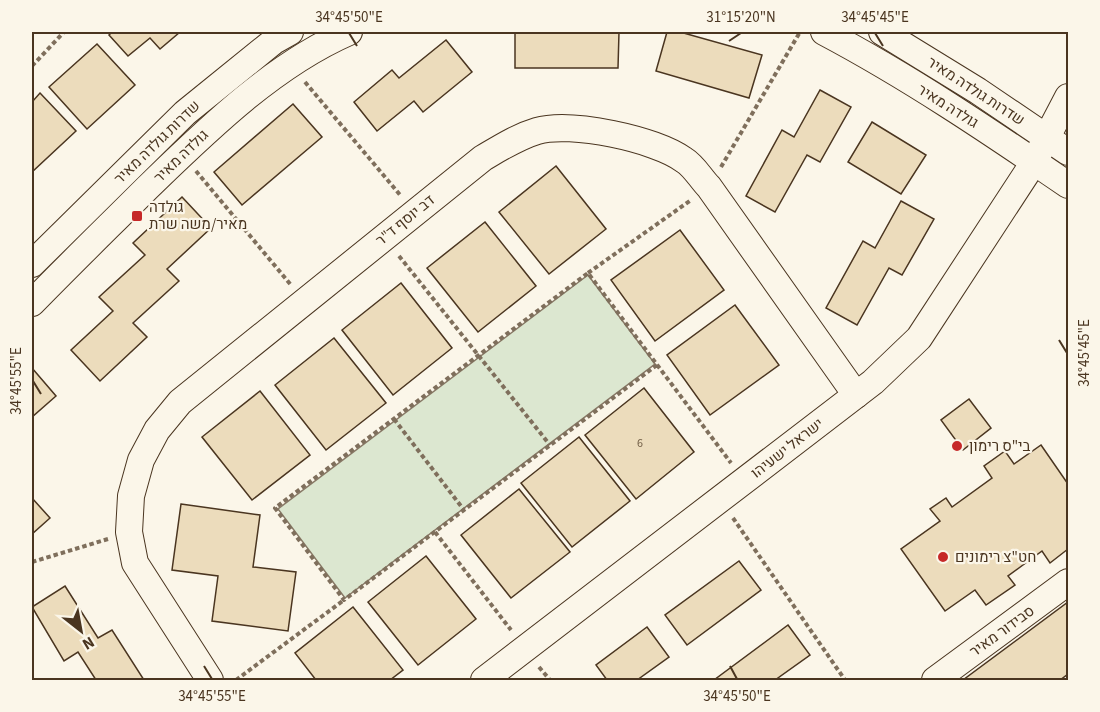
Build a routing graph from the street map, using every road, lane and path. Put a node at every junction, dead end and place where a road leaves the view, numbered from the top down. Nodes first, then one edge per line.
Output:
1 (64, 32) edge
2 (290, 32) edge
3 (349, 32) edge
4 (824, 32) edge
5 (882, 32) edge
6 (290, 64) junction
7 (32, 66) edge
8 (1068, 97) edge
9 (1046, 137) junction
10 (1068, 152) edge
11 (182, 154) junction
12 (1034, 162) junction
13 (1068, 185) edge
14 (415, 212) junction
15 (384, 237) junction
16 (32, 264) edge
17 (305, 302) junction
18 (32, 303) edge
19 (479, 355) junction
20 (657, 365) junction
21 (856, 395) junction
22 (394, 419) junction
23 (550, 445) junction
24 (744, 481) junction
25 (720, 499) junction
26 (464, 510) junction
27 (129, 532) junction
28 (435, 532) junction
29 (32, 562) edge
30 (1068, 582) edge
31 (344, 600) junction
32 (525, 649) junction
33 (210, 681) edge
34 (236, 681) edge
35 (484, 681) edge
36 (550, 681) edge
37 (845, 681) edge
38 (935, 681) edge

1 - 7 path
2 - 16 street, שדרות גולדה מאיר
3 - 6 street, גולדה מאיר
4 - 12 street, גולדה מאיר
5 - 9 street, שדרות גולדה מאיר
6 - 11 street, גולדה מאיר
6 - 14 path
8 - 9 street, ישראל ישעיהו
9 - 10 street, שדרות גולדה מאיר
9 - 12 street, ישראל ישעיהו
11 - 17 path
11 - 18 street, גולדה מאיר
12 - 13 street, גולדה מאיר
12 - 21 street, ישראל ישעיהו
14 - 15 street, דב יוסף ד"ר
14 - 21 street, דב יוסף ד"ר
15 - 17 street, דב יוסף ד"ר
15 - 19 path
17 - 27 street, דב יוסף ד"ר
19 - 20 path
19 - 22 path
19 - 23 path
20 - 23 path
20 - 24 path
21 - 24 street, ישראל ישעיהו
22 - 26 path
22 - 31 path
23 - 26 path
24 - 25 street, ישראל ישעיהו
25 - 32 street, ישראל ישעיהו
25 - 37 path
26 - 28 path
27 - 29 path
27 - 33 street, דב יוסף ד"ר
28 - 31 path
28 - 32 path
30 - 38 street, סבידור מאיר
31 - 34 path
32 - 35 street, ישראל ישעיהו
32 - 36 path

